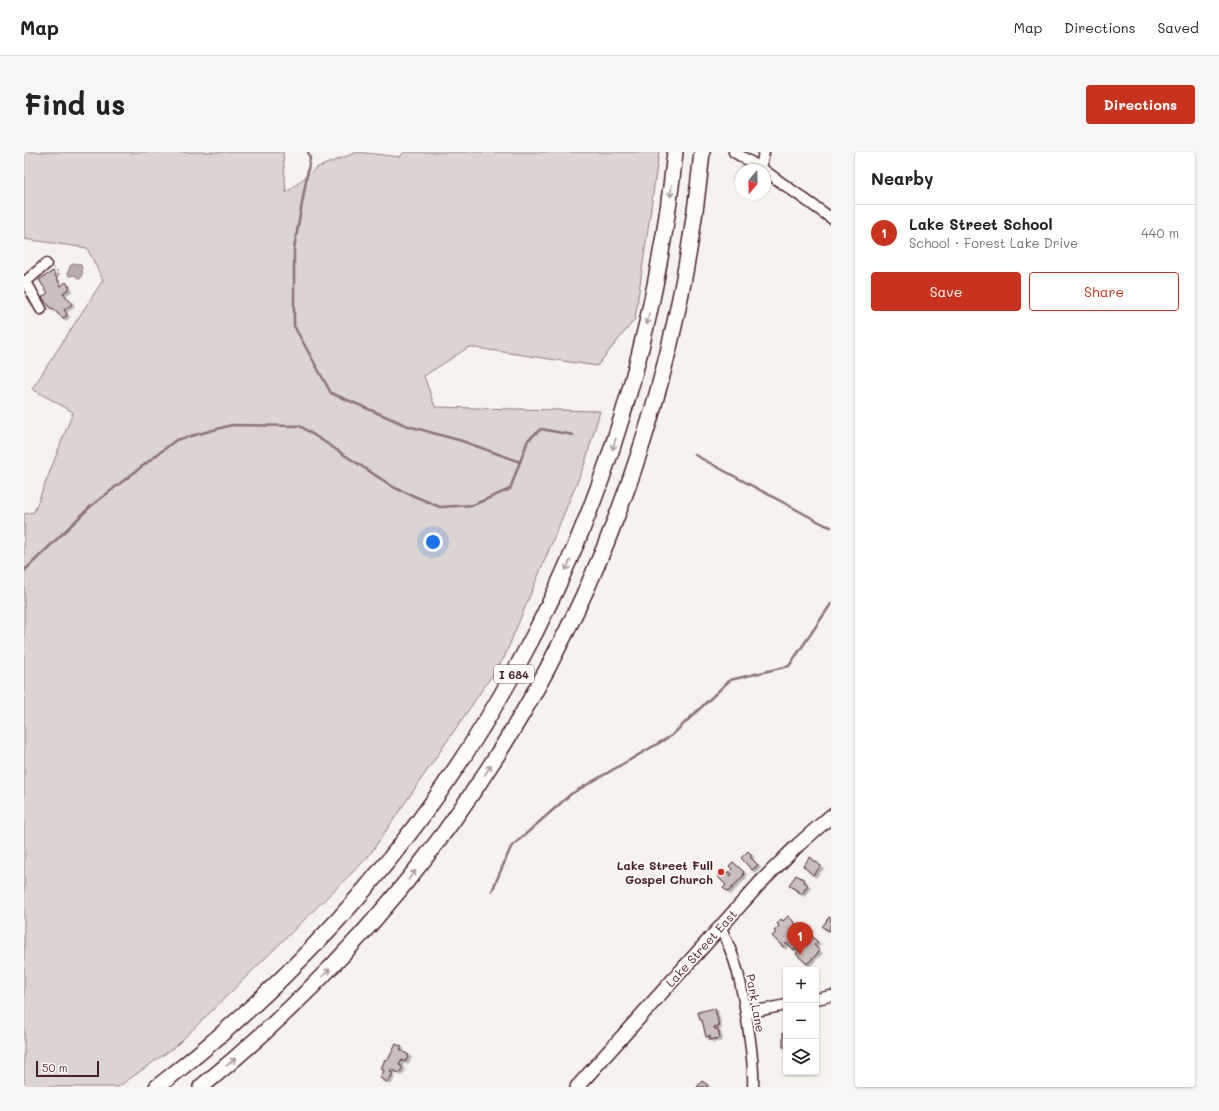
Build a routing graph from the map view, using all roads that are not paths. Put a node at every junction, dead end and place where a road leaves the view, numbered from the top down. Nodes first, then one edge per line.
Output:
1 (675, 152) edge
2 (702, 152) edge
3 (734, 152) edge
4 (764, 152) edge
5 (753, 164) edge
6 (763, 164) edge
7 (771, 176) edge
8 (831, 218) edge
9 (46, 264) dead end
10 (25, 282) edge
11 (41, 309) dead end
12 (831, 816) edge
13 (720, 926) junction
14 (831, 996) edge
15 (819, 998) edge
16 (783, 1006) edge
17 (746, 1013) junction
18 (157, 1087) edge
19 (201, 1087) edge
20 (577, 1087) edge
21 (753, 1087) edge

1 -> 18 highway, I 684
19 -> 2 highway, I 684
3 - 5 street
4 - 6 street
7 - 8 street
9 - 10 street
10 - 11 street
12 - 13 main road, Lake Street East
13 - 17 street, Park Lane
13 - 20 main road, Lake Street East
14 - 15 street
16 - 17 street
17 - 21 street, Park Lane

